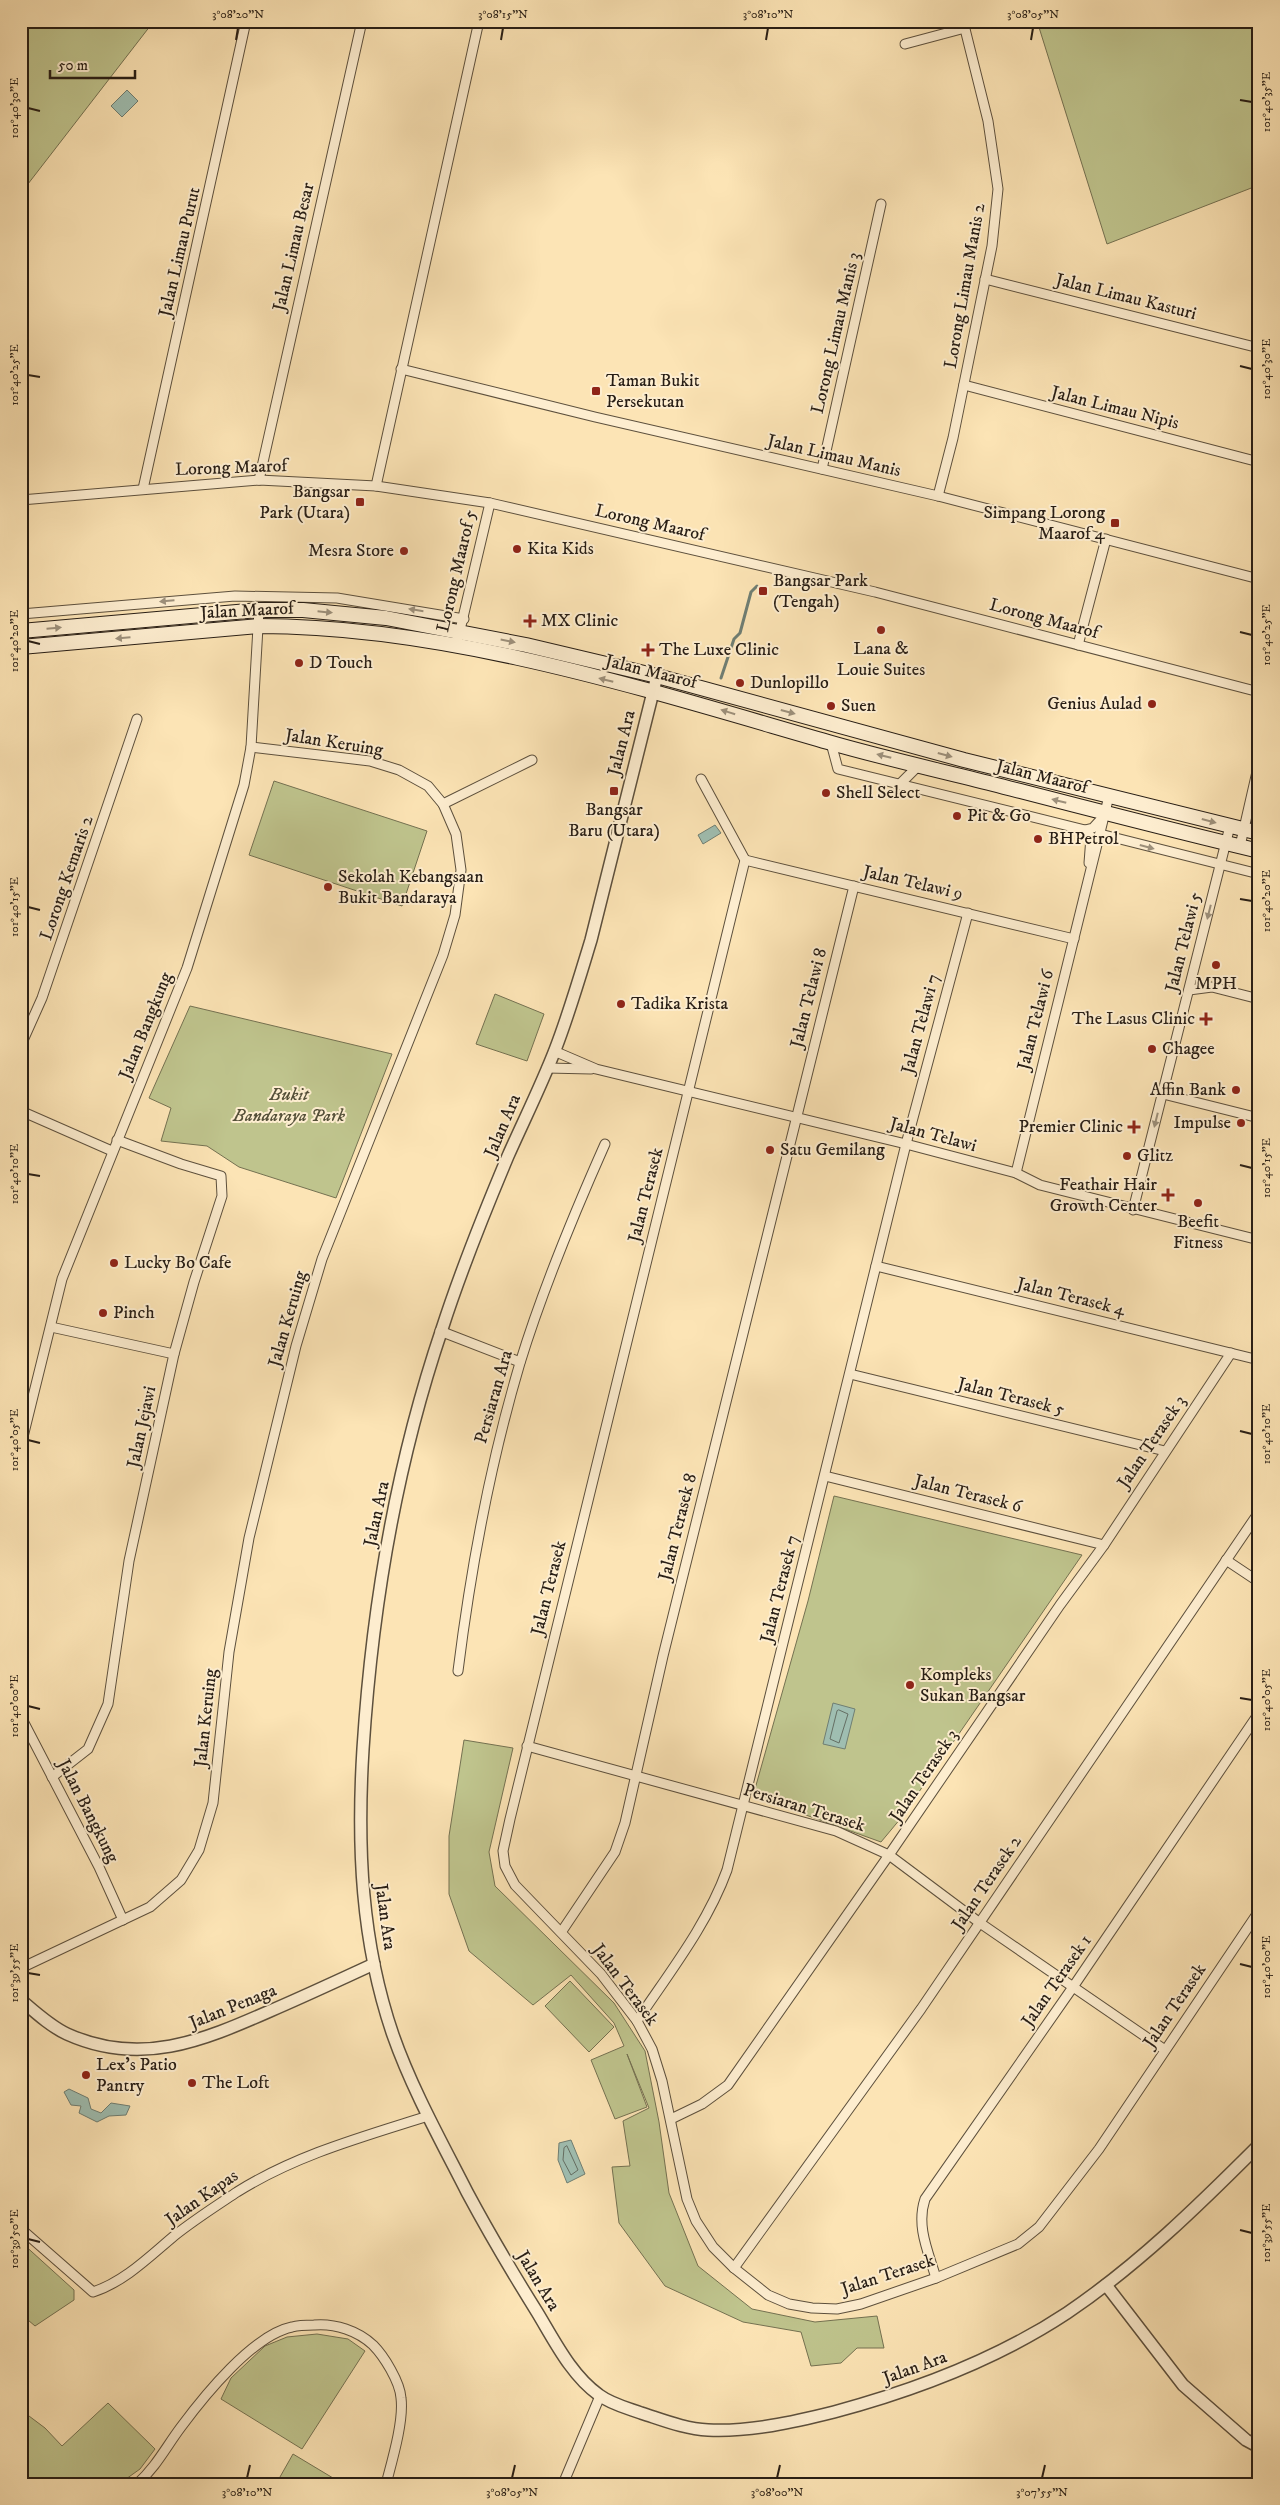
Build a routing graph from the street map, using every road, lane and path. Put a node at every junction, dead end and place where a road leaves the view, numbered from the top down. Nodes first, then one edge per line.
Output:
1 (246, 21) edge
2 (362, 21) edge
3 (479, 21) edge
4 (964, 25) edge
5 (905, 44) dead end
6 (881, 204) dead end
7 (985, 279) junction
8 (1259, 348) edge
9 (401, 369) junction
10 (964, 385) junction
11 (1259, 462) edge
12 (822, 470) junction
13 (259, 480) junction
14 (376, 486) junction
15 (143, 489) junction
16 (938, 496) junction
17 (21, 500) edge
18 (490, 503) junction
19 (1106, 539) junction
20 (1259, 579) edge
21 (259, 610) junction
22 (21, 614) edge
23 (462, 625) junction
24 (259, 626) junction
25 (21, 631) edge
26 (1078, 645) junction
27 (21, 647) edge
28 (456, 647) junction
29 (657, 676) junction
30 (654, 691) junction
31 (1259, 692) edge
32 (137, 720) dead end
33 (831, 743) junction
34 (251, 747) junction
35 (532, 760) dead end
36 (1259, 763) edge
37 (919, 765) junction
38 (701, 779) dead end
39 (899, 785) junction
40 (1109, 796) junction
41 (443, 804) junction
42 (1106, 813) junction
43 (1259, 814) edge
44 (1230, 826) junction
45 (1259, 826) edge
46 (1085, 830) junction
47 (1244, 830) junction
48 (1259, 833) edge
49 (1100, 834) junction
50 (1226, 843) junction
51 (1240, 846) junction
52 (1259, 851) edge
53 (745, 860) junction
54 (1221, 865) junction
55 (1259, 874) edge
56 (1090, 876) junction
57 (854, 886) junction
58 (968, 913) junction
59 (1074, 939) junction
60 (1189, 990) junction
61 (1259, 999) edge
62 (21, 1044) edge
63 (554, 1051) junction
64 (546, 1068) junction
65 (596, 1069) junction
66 (689, 1092) junction
67 (1163, 1094) junction
68 (21, 1112) edge
69 (796, 1117) junction
70 (1259, 1118) edge
71 (117, 1140) junction
72 (605, 1144) dead end
73 (906, 1144) junction
74 (112, 1150) junction
75 (1016, 1173) junction
76 (1133, 1210) junction
77 (1259, 1240) edge
78 (876, 1266) junction
79 (51, 1327) junction
80 (440, 1332) junction
81 (1231, 1353) junction
82 (174, 1354) junction
83 (1259, 1360) edge
84 (520, 1362) junction
85 (850, 1374) junction
86 (21, 1445) edge
87 (1164, 1451) junction
88 (825, 1476) junction
89 (1259, 1512) edge
90 (1104, 1545) junction
91 (1226, 1560) junction
92 (1259, 1582) edge
93 (458, 1671) dead end
94 (1259, 1713) edge
95 (21, 1717) edge
96 (527, 1746) junction
97 (635, 1776) junction
98 (52, 1777) junction
99 (744, 1806) junction
100 (890, 1855) junction
101 (1259, 1911) edge
102 (123, 1920) junction
103 (980, 1923) junction
104 (562, 1932) junction
105 (374, 1964) junction
106 (21, 1968) edge
107 (1073, 1987) junction
108 (21, 2000) edge
109 (637, 2021) junction
110 (1165, 2050) junction
111 (428, 2116) junction
112 (670, 2119) junction
113 (1259, 2145) edge
114 (21, 2229) edge
115 (734, 2268) junction
116 (936, 2278) junction
117 (1106, 2285) junction
118 (600, 2396) junction
119 (1259, 2446) edge
120 (137, 2484) edge
121 (386, 2484) edge
122 (563, 2484) edge

1 - 15 street, Jalan Limau Purut
2 - 13 street, Jalan Limau Besar
3 - 9 street
4 - 5 street
4 - 7 street, Lorong Limau Manis 2
6 - 12 street, Lorong Limau Manis 3
7 - 8 street, Jalan Limau Kasturi
7 - 10 street, Lorong Limau Manis 2
9 - 12 street, Jalan Limau Manis
9 - 14 street
10 - 11 street, Jalan Limau Nipis
10 - 16 street, Lorong Limau Manis 2
12 - 16 street, Jalan Limau Manis
13 - 14 street, Lorong Maarof
13 - 15 street, Lorong Maarof
14 - 18 street, Lorong Maarof
15 - 17 street, Lorong Maarof
16 - 19 street, Jalan Limau Manis
18 - 23 street, Lorong Maarof 5
18 - 26 street, Lorong Maarof
19 - 20 street, Jalan Limau Manis
19 - 26 street
21 -> 23 main road, Jalan Maarof
21 - 24 street, Jalan Bangkung
25 -> 21 main road, Jalan Maarof
23 -> 22 street, Jalan Maarof
23 - 28 street, Lorong Maarof 5
23 -> 29 main road, Jalan Maarof
24 -> 27 main road, Jalan Maarof
24 - 28 main road, Jalan Maarof
24 - 34 street, Jalan Bangkung
26 - 31 street, Lorong Maarof
30 -> 28 main road, Jalan Maarof
29 - 30 street, Jalan Ara
29 -> 40 main road, Jalan Maarof
33 -> 30 main road, Jalan Maarof
30 - 63 street, Jalan Ara
32 - 62 street, Lorong Kemaris 2
37 -> 33 main road, Jalan Maarof
33 - 39 street
34 - 41 street, Jalan Keruing
34 - 71 street, Jalan Bangkung
35 - 41 street
36 - 47 street
37 - 39 street
42 -> 37 main road, Jalan Maarof
38 - 53 street
39 - 46 street
40 - 42 street, Jalan Telawi 6
40 -> 44 main road, Jalan Maarof
41 - 102 street, Jalan Keruing
42 - 46 street
42 - 49 street, Jalan Telawi 6
42 - 50 main road, Jalan Maarof
43 - 45 street
44 - 47 main road, Jalan Maarof
44 - 50 street, Jalan Telawi 5
46 - 56 street, Jalan Telawi 6
47 - 48 main road, Jalan Maarof
47 - 51 street
49 -> 54 street
49 - 56 street, Jalan Telawi 6
50 - 51 main road, Jalan Maarof
50 - 54 street, Jalan Telawi 5
51 - 52 main road, Jalan Maarof
53 - 57 street, Jalan Telawi 9
53 - 66 street
54 - 55 street
54 -> 60 street, Jalan Telawi 5
56 - 59 street, Jalan Telawi 6
57 - 58 street, Jalan Telawi 9
57 - 69 street, Jalan Telawi 8
58 - 59 street, Jalan Telawi 9
58 - 73 street, Jalan Telawi 7
59 - 75 street, Jalan Telawi 6
60 - 61 street
60 - 67 street, Jalan Telawi 5
63 - 64 street, Jalan Ara
63 - 65 street, Jalan Telawi
64 - 65 street, Jalan Telawi
64 - 80 street, Jalan Ara
65 - 66 street, Jalan Telawi
66 - 69 street, Jalan Telawi
66 - 96 street, Jalan Terasek
67 - 70 street
67 -> 76 street, Jalan Telawi 5
68 - 74 street
69 - 73 street, Jalan Telawi
69 - 97 street, Jalan Terasek 8
71 - 74 street, Jalan Bangkung
71 - 82 street, Jalan Jejawi
72 - 84 street, Persiaran Ara
73 - 75 street, Jalan Telawi
73 - 78 street, Jalan Terasek 7
74 - 79 street, Jalan Bangkung
75 - 76 street, Jalan Telawi
76 - 77 street, Jalan Telawi
78 - 81 street, Jalan Terasek 4
78 - 85 street, Jalan Terasek 7
79 - 82 street
79 - 86 street, Jalan Bangkung
80 - 84 street, Persiaran Ara
80 - 105 street, Jalan Ara
81 - 83 street, Jalan Terasek 4
81 - 87 street, Jalan Terasek 3
82 - 98 street, Jalan Jejawi
84 - 93 street, Persiaran Ara
85 - 87 street, Jalan Terasek 5
85 - 88 street, Jalan Terasek 7
87 - 90 street, Jalan Terasek 3
88 - 90 street, Jalan Terasek 6
88 - 99 street, Jalan Terasek 7
89 - 91 street, Jalan Terasek 2
90 - 100 street, Jalan Terasek 3
91 - 92 street
91 - 103 street, Jalan Terasek 2
94 - 107 street, Jalan Terasek 1
95 - 98 street, Jalan Bangkung
96 - 97 street, Persiaran Terasek
96 - 104 street, Jalan Terasek
97 - 99 street, Persiaran Terasek
97 - 104 street, Jalan Terasek 8
98 - 102 street, Jalan Bangkung
99 - 100 street, Persiaran Terasek
99 - 109 street, Jalan Terasek 7
100 - 103 street, Persiaran Terasek
100 - 112 street, Jalan Terasek 3
101 - 110 street, Jalan Terasek
102 - 106 street, Jalan Keruing
103 - 107 street, Persiaran Terasek
103 - 115 street, Jalan Terasek 2
104 - 109 street, Jalan Terasek
105 - 108 street, Jalan Penaga
105 - 111 street, Jalan Ara
107 - 110 street, Persiaran Terasek
107 - 116 street, Jalan Terasek 1
109 - 112 street, Jalan Terasek
110 - 116 street, Jalan Terasek
111 - 114 street, Jalan Kapas
111 - 118 street, Jalan Ara
112 - 115 street, Jalan Terasek
113 - 117 street, Jalan Ara
115 - 116 street, Jalan Terasek
117 - 118 street, Jalan Ara
117 - 119 street
118 - 122 street
120 - 121 street

